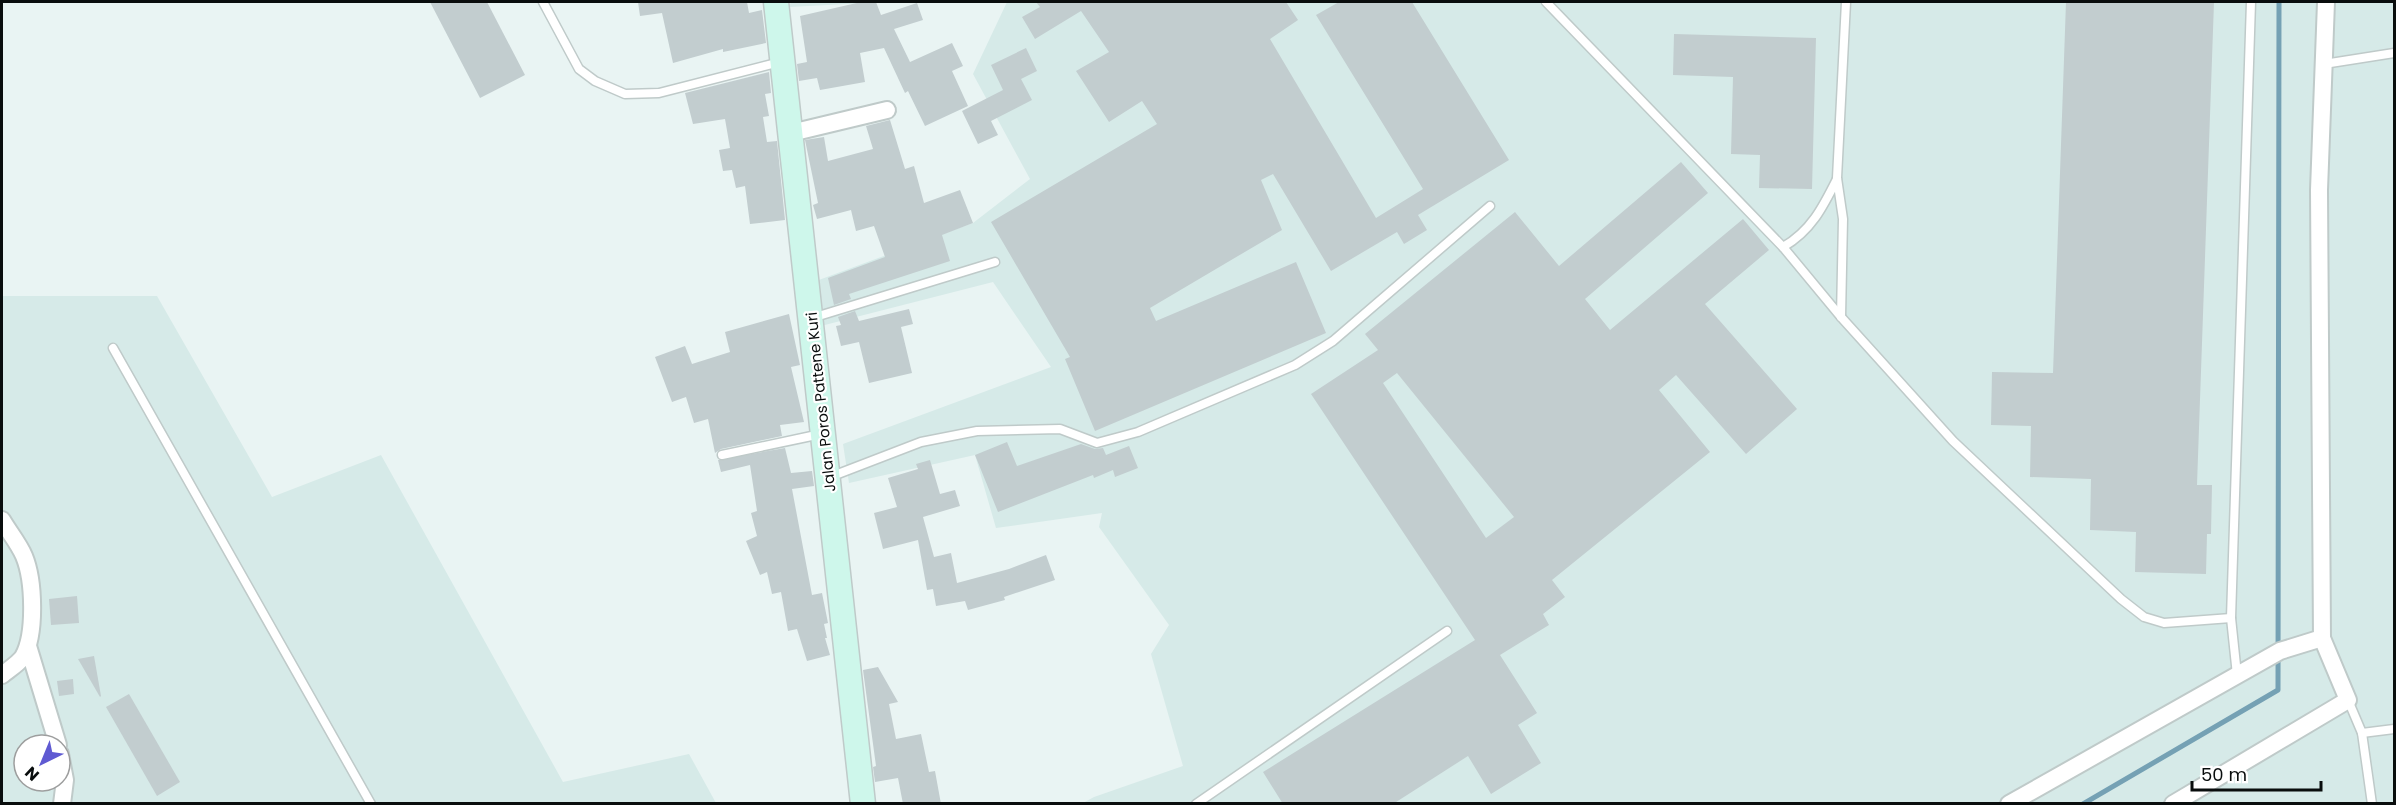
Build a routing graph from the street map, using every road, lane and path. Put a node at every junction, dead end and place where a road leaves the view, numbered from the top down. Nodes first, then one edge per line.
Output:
1 (543, 2) edge
2 (776, 2) edge
3 (1546, 2) edge
4 (1846, 2) edge
5 (2251, 2) edge
6 (2326, 2) edge
7 (2394, 53) edge
8 (783, 61) junction
9 (2324, 64) junction
10 (887, 110) dead end
11 (791, 133) junction
12 (1837, 178) junction
13 (1490, 206) dead end
14 (1783, 247) junction
15 (995, 262) dead end
16 (1841, 317) junction
17 (812, 318) junction
18 (113, 348) dead end
19 (824, 433) junction
20 (722, 455) dead end
21 (830, 477) junction
22 (2, 520) edge
23 (2231, 618) junction
24 (1447, 631) dead end
25 (2322, 638) junction
26 (27, 646) junction
27 (2, 675) edge
28 (2237, 675) junction
29 (2348, 700) junction
30 (2394, 729) edge
31 (54, 733) edge
32 (2362, 734) junction
33 (371, 804) edge
34 (863, 804) edge
35 (1196, 804) edge
36 (2009, 804) edge
37 (2173, 804) edge
38 (2372, 804) edge

1 - 8 lane
2 - 8 street, Jalan Poros Pattene Kuri
3 - 14 lane
4 - 12 lane
5 - 23 lane
6 - 9 street
7 - 9 lane
8 - 11 street, Jalan Poros Pattene Kuri
9 - 25 street
10 - 11 street
11 - 17 street, Jalan Poros Pattene Kuri
12 - 14 lane
12 - 16 lane
13 - 21 lane
14 - 16 lane
15 - 17 lane
16 - 23 lane
17 - 19 street, Jalan Poros Pattene Kuri
18 - 33 lane
19 - 20 lane
19 - 21 street, Jalan Poros Pattene Kuri
21 - 34 street, Jalan Poros Pattene Kuri
22 - 26 street
23 - 28 lane
24 - 35 lane
25 - 28 street
25 - 29 street
26 - 27 street
26 - 31 street
28 - 36 street
29 - 32 lane
29 - 37 street
30 - 32 lane
32 - 38 lane

